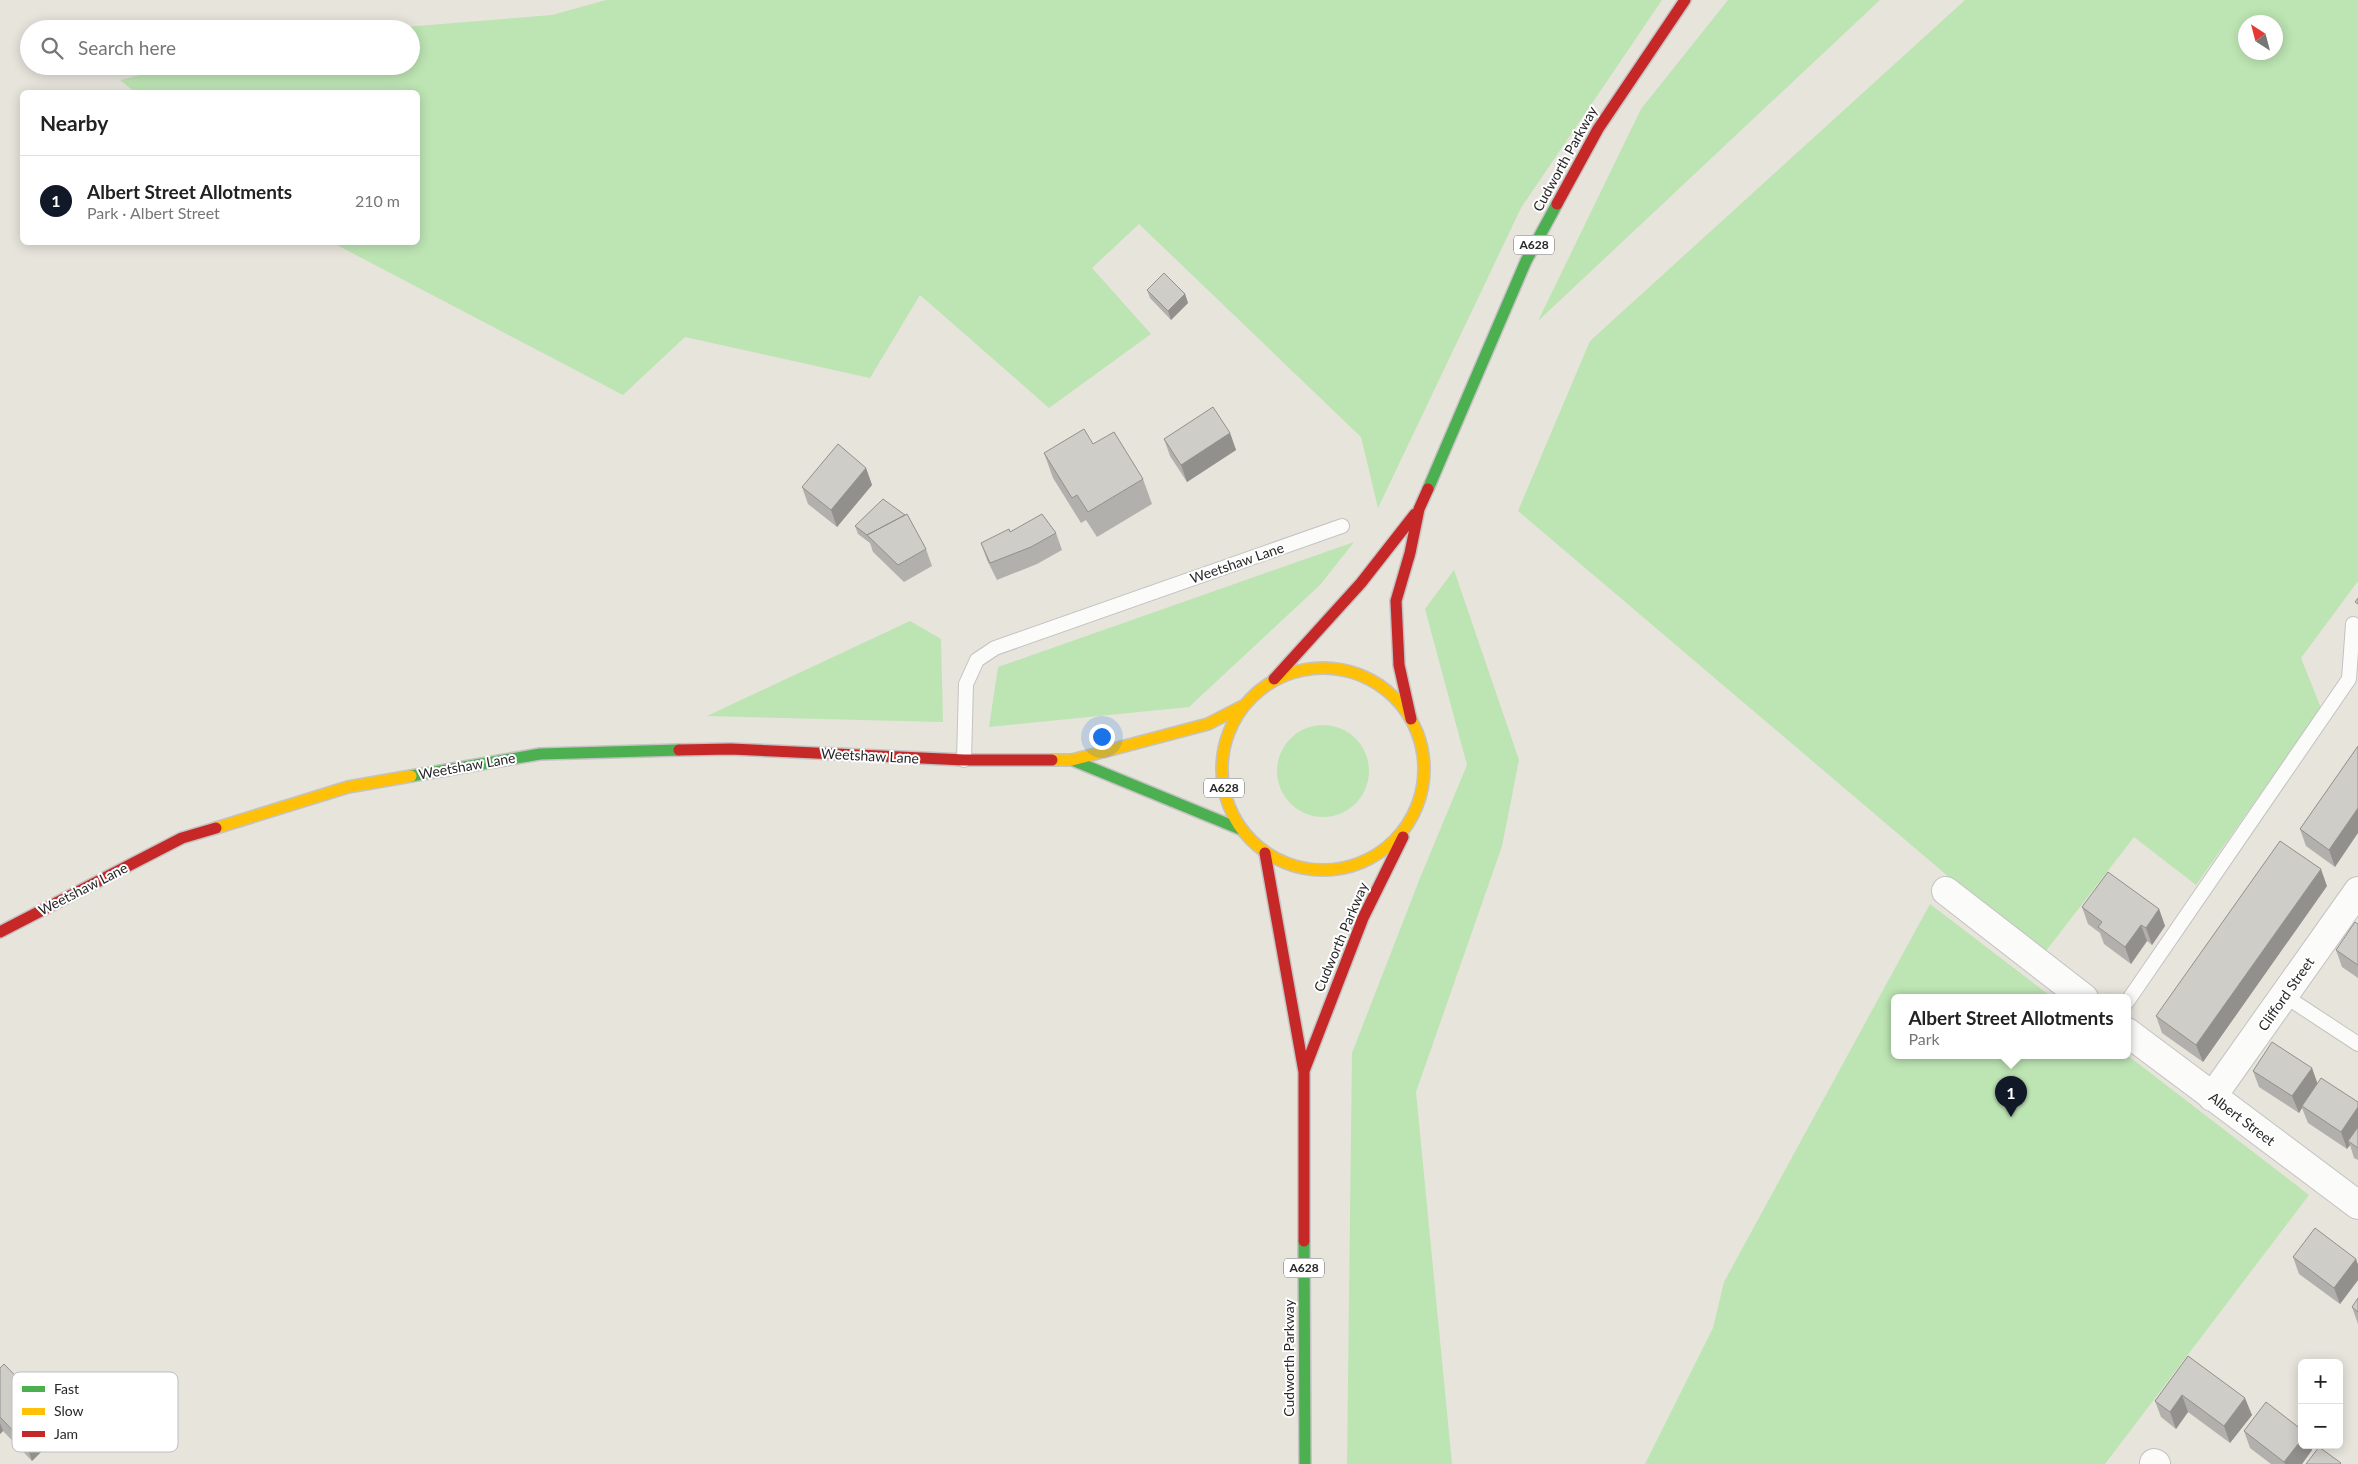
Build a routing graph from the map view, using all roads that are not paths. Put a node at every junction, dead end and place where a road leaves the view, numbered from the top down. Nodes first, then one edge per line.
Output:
1 (1685, 0) edge
2 (1419, 509) junction
3 (1342, 526) dead end
4 (2353, 624) dead end
5 (1271, 682) junction
6 (1243, 706) junction
7 (1411, 719) junction
8 (964, 760) junction
9 (1072, 760) junction
10 (1413, 816) junction
11 (1240, 829) junction
12 (1265, 853) junction
13 (1946, 891) dead end
14 (2357, 895) edge
15 (0, 932) edge
16 (2079, 994) edge
17 (2131, 996) edge
18 (2284, 996) junction
19 (2131, 1035) edge
20 (2358, 1044) edge
21 (1304, 1072) junction
22 (2212, 1097) junction
23 (2358, 1205) edge
24 (1305, 1464) edge

1 - 2 main road, Cudworth Parkway / A628
2 - 5 main road, Cudworth Parkway / A628
2 - 7 main road, Cudworth Parkway / A628
3 - 8 lane, Weetshaw Lane
4 - 17 lane
5 - 6 main road, Cudworth Parkway / A628
5 - 7 main road, Cudworth Parkway / A628
6 - 9 main road, Weetshaw Lane
6 - 11 main road, Cudworth Parkway / A628
7 - 10 main road, Cudworth Parkway / A628
8 - 9 main road, Weetshaw Lane
8 - 15 main road, Weetshaw Lane
9 - 11 main road, Weetshaw Lane
10 - 12 main road, Cudworth Parkway / A628
10 - 21 main road, Cudworth Parkway / A628
11 - 12 main road, Cudworth Parkway / A628
12 - 21 main road, Cudworth Parkway / A628
13 - 16 street
14 - 18 street, Clifford Street
18 - 20 lane
18 - 22 street, Clifford Street
19 - 22 street, Albert Street
21 - 24 main road, Cudworth Parkway / A628
22 - 23 street, Albert Street

